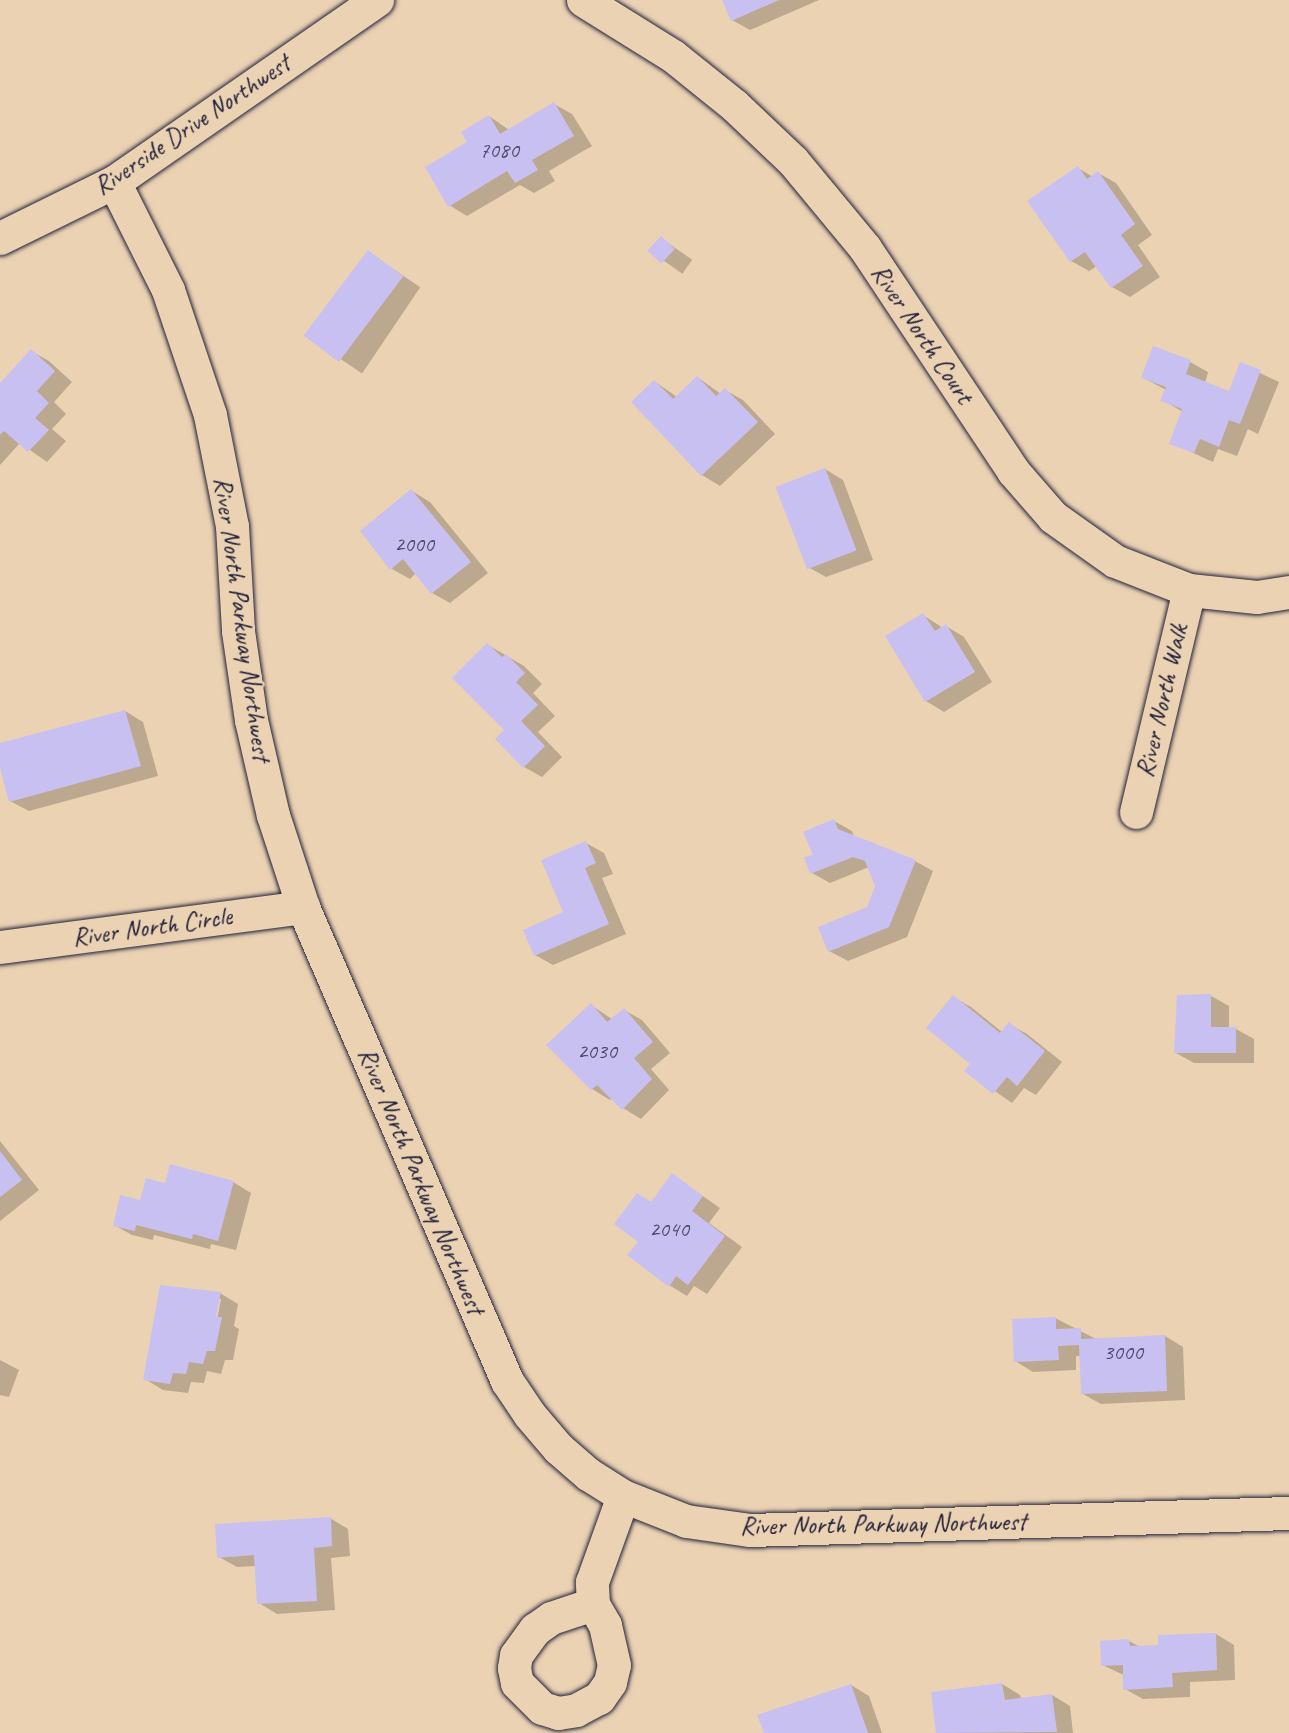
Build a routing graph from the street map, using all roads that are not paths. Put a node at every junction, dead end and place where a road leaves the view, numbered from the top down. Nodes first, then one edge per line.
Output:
1 (377, 0) edge
2 (583, 0) edge
3 (114, 182) junction
4 (0, 238) edge
5 (1189, 590) junction
6 (1289, 592) edge
7 (1136, 812) dead end
8 (303, 907) junction
9 (0, 947) edge
10 (623, 1496) junction
11 (1289, 1514) edge
12 (593, 1604) dead end

1 - 3 street, Riverside Drive Northwest
2 - 5 street, River North Court
3 - 4 street, Riverside Drive Northwest
3 - 8 street, River North Parkway Northwest
5 - 6 street, River North Court
5 - 7 street, River North Walk
8 - 9 street, River North Circle
8 - 10 street, River North Parkway Northwest
10 - 11 street, River North Parkway Northwest
10 - 12 street

